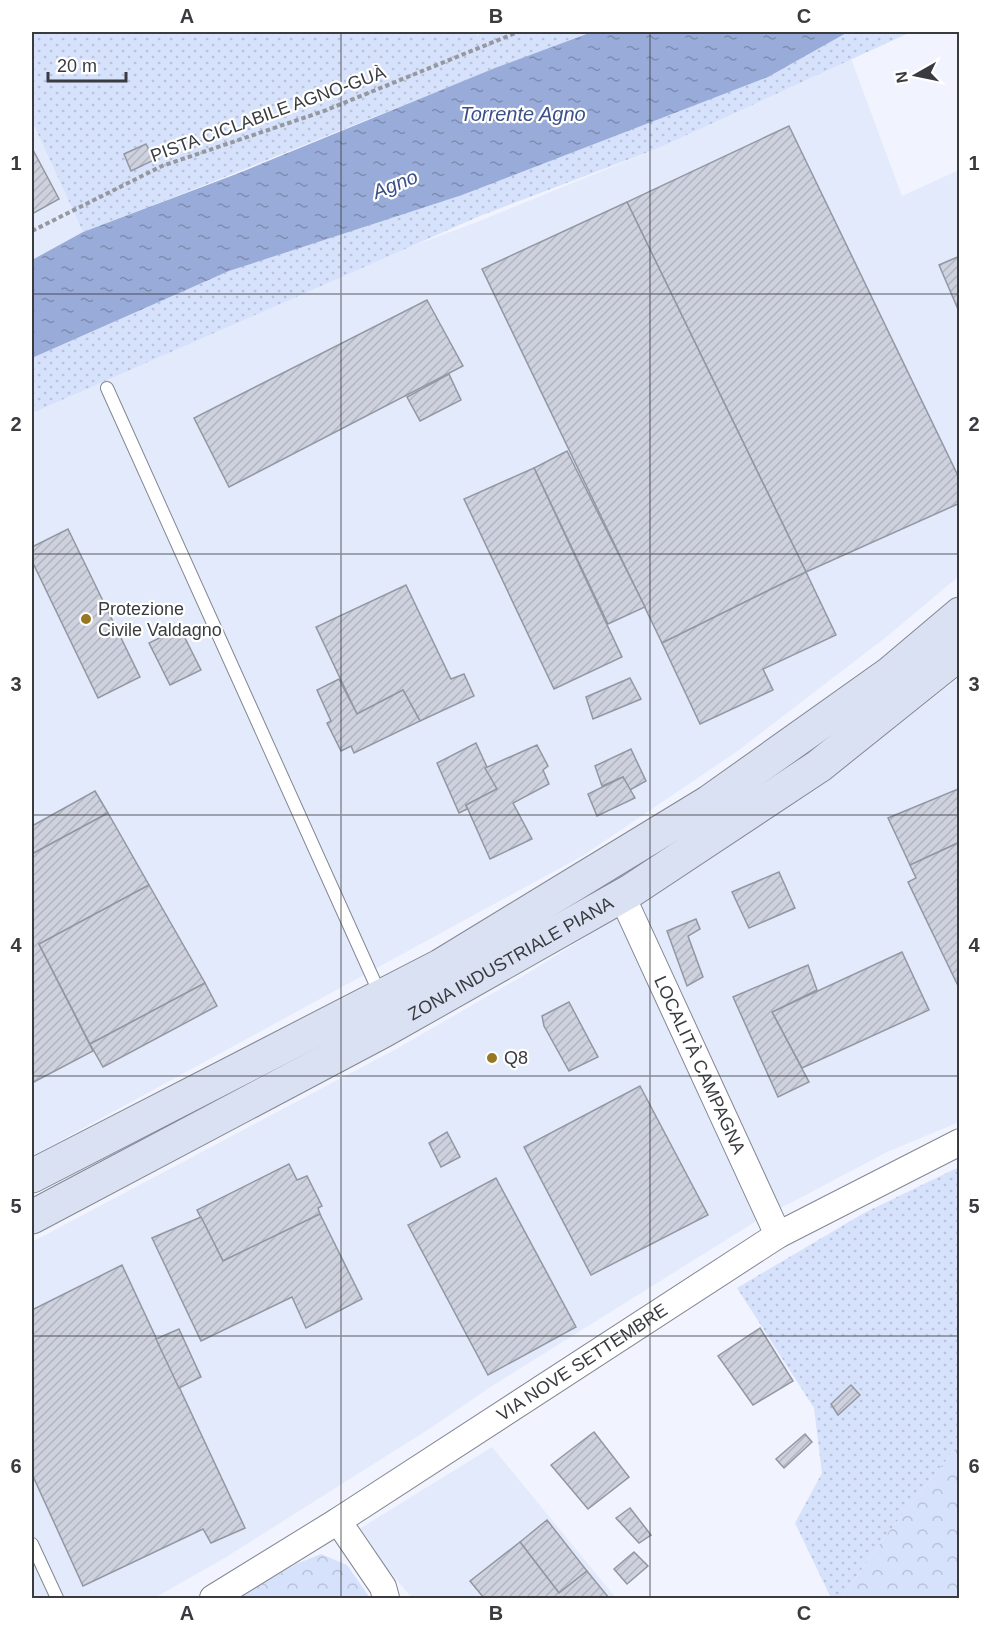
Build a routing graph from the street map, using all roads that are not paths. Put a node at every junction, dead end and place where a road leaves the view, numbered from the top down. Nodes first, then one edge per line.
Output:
1 (107, 388) dead end
2 (960, 614) edge
3 (960, 653) edge
4 (622, 896) junction
5 (381, 997) junction
6 (960, 1142) edge
7 (32, 1176) edge
8 (32, 1217) edge
9 (778, 1234) junction
10 (338, 1521) junction
11 (32, 1544) edge
12 (57, 1599) edge
13 (213, 1599) edge
14 (386, 1599) edge

1 - 5 lane
2 - 5 main road, ZONA INDUSTRIALE PIANA
3 - 4 main road, ZONA INDUSTRIALE PIANA
4 - 8 main road, ZONA INDUSTRIALE PIANA
4 - 9 street, LOCALITÀ CAMPAGNA
5 - 7 main road, ZONA INDUSTRIALE PIANA
6 - 9 street, VIA NOVE SETTEMBRE
9 - 10 street, VIA NOVE SETTEMBRE
10 - 13 street, VIA NOVE SETTEMBRE
10 - 14 street
11 - 12 lane

